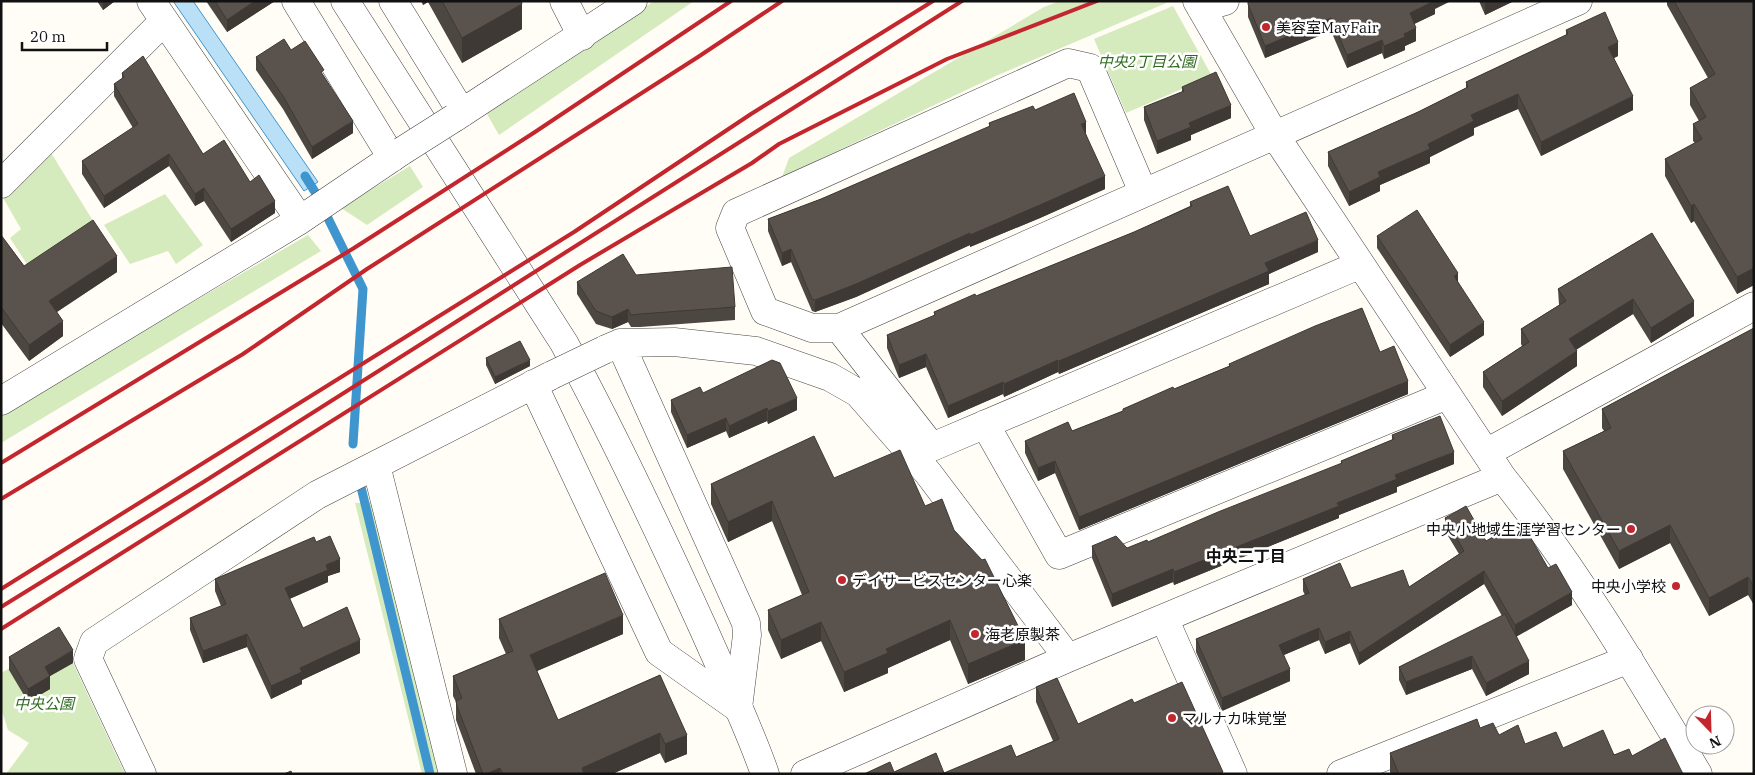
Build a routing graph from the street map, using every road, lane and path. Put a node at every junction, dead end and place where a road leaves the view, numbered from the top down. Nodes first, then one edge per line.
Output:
1 (296, 1) edge
2 (345, 1) edge
3 (394, 1) edge
4 (564, 1) edge
5 (633, 1) edge
6 (1578, 1) edge
7 (1208, 4) edge
8 (158, 11) edge
9 (582, 36) junction
10 (458, 116) junction
11 (1274, 134) junction
12 (397, 154) junction
13 (1, 184) edge
14 (1143, 192) junction
15 (315, 210) junction
16 (1359, 264) junction
17 (1754, 306) edge
18 (839, 328) junction
19 (612, 346) junction
20 (542, 380) junction
21 (1447, 395) junction
22 (1, 401) edge
23 (985, 424) junction
24 (1486, 453) junction
25 (365, 471) junction
26 (1502, 477) junction
27 (1164, 618) junction
28 (1068, 658) junction
29 (1629, 658) junction
30 (738, 708) junction
31 (142, 774) edge
32 (453, 774) edge
33 (765, 774) edge
34 (805, 774) edge
35 (1234, 774) edge
36 (1341, 774) edge
37 (1698, 774) edge

1 - 12 street
2 - 30 street
3 - 10 street
4 - 9 street
5 - 9 street
6 - 11 street
7 - 11 street
8 - 13 street
8 - 15 street
9 - 10 street
10 - 12 street, bridge
11 - 14 street
11 - 16 street
12 - 15 street
14 - 18 street
14 - 18 street
15 - 22 street
16 - 21 street
16 - 23 street
17 - 24 street
18 - 23 street
19 - 20 street, bridge
19 - 28 street
19 - 30 street
20 - 25 street
20 - 30 street
21 - 23 street
21 - 24 street
24 - 26 street
25 - 31 street
25 - 32 street
26 - 27 street
26 - 29 street
27 - 28 street
27 - 35 street
28 - 34 street
29 - 36 street
29 - 37 street
30 - 33 street

